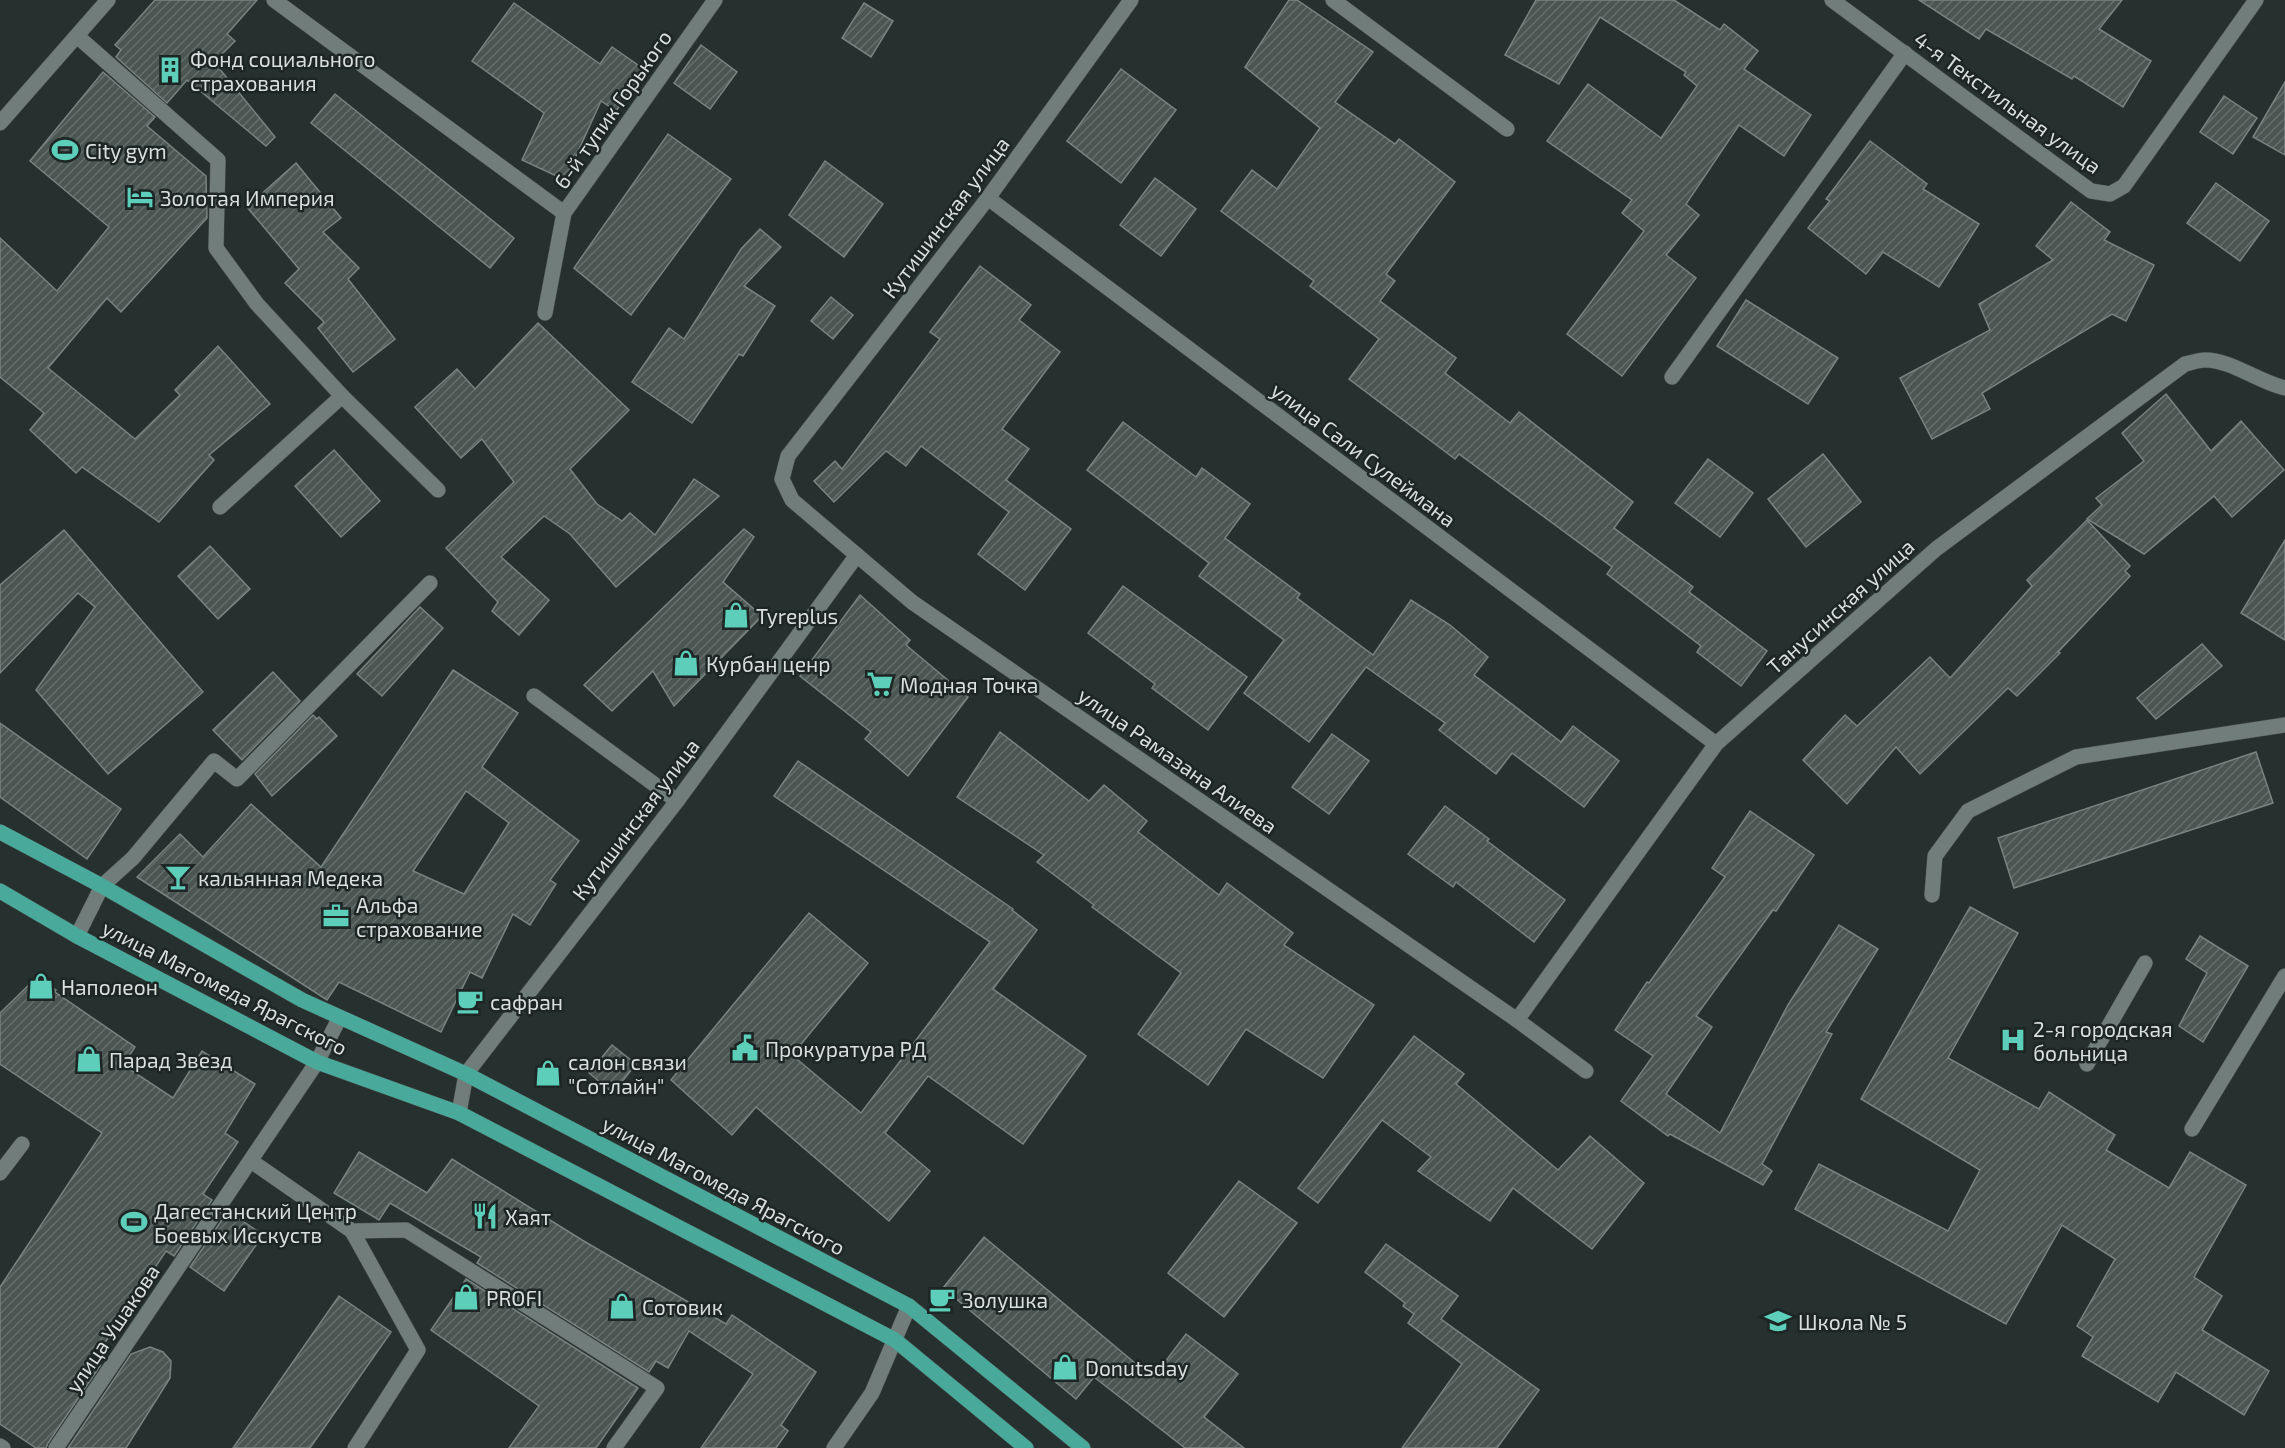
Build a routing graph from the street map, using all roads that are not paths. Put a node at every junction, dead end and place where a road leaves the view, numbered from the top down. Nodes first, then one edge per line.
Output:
1 (108, 0) edge
2 (274, 0) edge
3 (715, 0) edge
4 (1131, 0) edge
5 (1333, 0) edge
6 (1832, 0) edge
7 (2256, 0) edge
8 (77, 36) junction
9 (1905, 53) junction
10 (0, 123) edge
11 (1507, 129) dead end
12 (988, 198) junction
13 (564, 213) junction
14 (545, 313) dead end
15 (1672, 377) dead end
16 (2285, 387) edge
17 (342, 396) junction
18 (788, 456) joint
19 (438, 490) dead end
20 (220, 507) dead end
21 (857, 555) junction
22 (430, 584) dead end
23 (534, 696) dead end
24 (2285, 725) edge
25 (1716, 744) junction
26 (677, 801) junction
27 (0, 832) edge
28 (102, 886) junction
29 (0, 891) edge
30 (1932, 895) dead end
31 (77, 936) junction
32 (2145, 963) dead end
33 (2285, 976) edge
34 (339, 1019) junction
35 (1516, 1020) junction
36 (317, 1062) junction
37 (2087, 1064) dead end
38 (1586, 1071) dead end
39 (466, 1074) junction
40 (459, 1113) junction
41 (2192, 1129) dead end
42 (22, 1144) dead end
43 (251, 1161) junction
44 (0, 1173) edge
45 (352, 1231) junction
46 (909, 1306) junction
47 (895, 1340) junction
48 (56, 1448) edge
49 (355, 1448) edge
50 (614, 1448) edge
51 (834, 1448) edge
52 (1026, 1448) edge
53 (1083, 1448) edge

1 - 8 street
2 - 13 street
3 - 13 street, 6-й тупик Горького
4 - 12 street, Кутишинская улица
5 - 11 street
6 - 9 street, 4-я Текстильная улица
7 - 9 street, 4-я Текстильная улица
8 - 10 street
8 - 17 street
9 - 15 street
12 - 18 street, Кутишинская улица
12 - 25 street, улица Сали Сулеймана
13 - 14 street
16 - 25 street, Танусинская улица
17 - 19 street
17 - 20 street
18 - 21 street, улица Рамазана Алиева
21 - 26 street, Кутишинская улица
21 - 35 street, улица Рамазана Алиева
22 - 28 street
23 - 26 street
24 - 30 street
25 - 35 street, Танусинская улица
26 - 39 street, Кутишинская улица
27 - 28 main road, улица Магомеда Ярагского
28 - 31 street
28 - 34 main road, улица Магомеда Ярагского
29 - 31 main road, улица Магомеда Ярагского
31 - 36 main road, улица Магомеда Ярагского
32 - 37 street
33 - 41 street
34 - 36 street, улица Ушакова
34 - 39 main road, улица Магомеда Ярагского
35 - 38 street, улица Рамазана Алиева
36 - 40 main road, улица Магомеда Ярагского
36 - 43 street, улица Ушакова
39 - 40 street, Кутишинская улица
39 - 46 main road, улица Магомеда Ярагского
40 - 47 main road, улица Магомеда Ярагского
42 - 44 street
43 - 45 street
43 - 48 street, улица Ушакова
45 - 49 street
45 - 50 street
46 - 47 street
46 - 53 main road, улица Магомеда Ярагского
47 - 51 street
47 - 52 main road, улица Магомеда Ярагского

